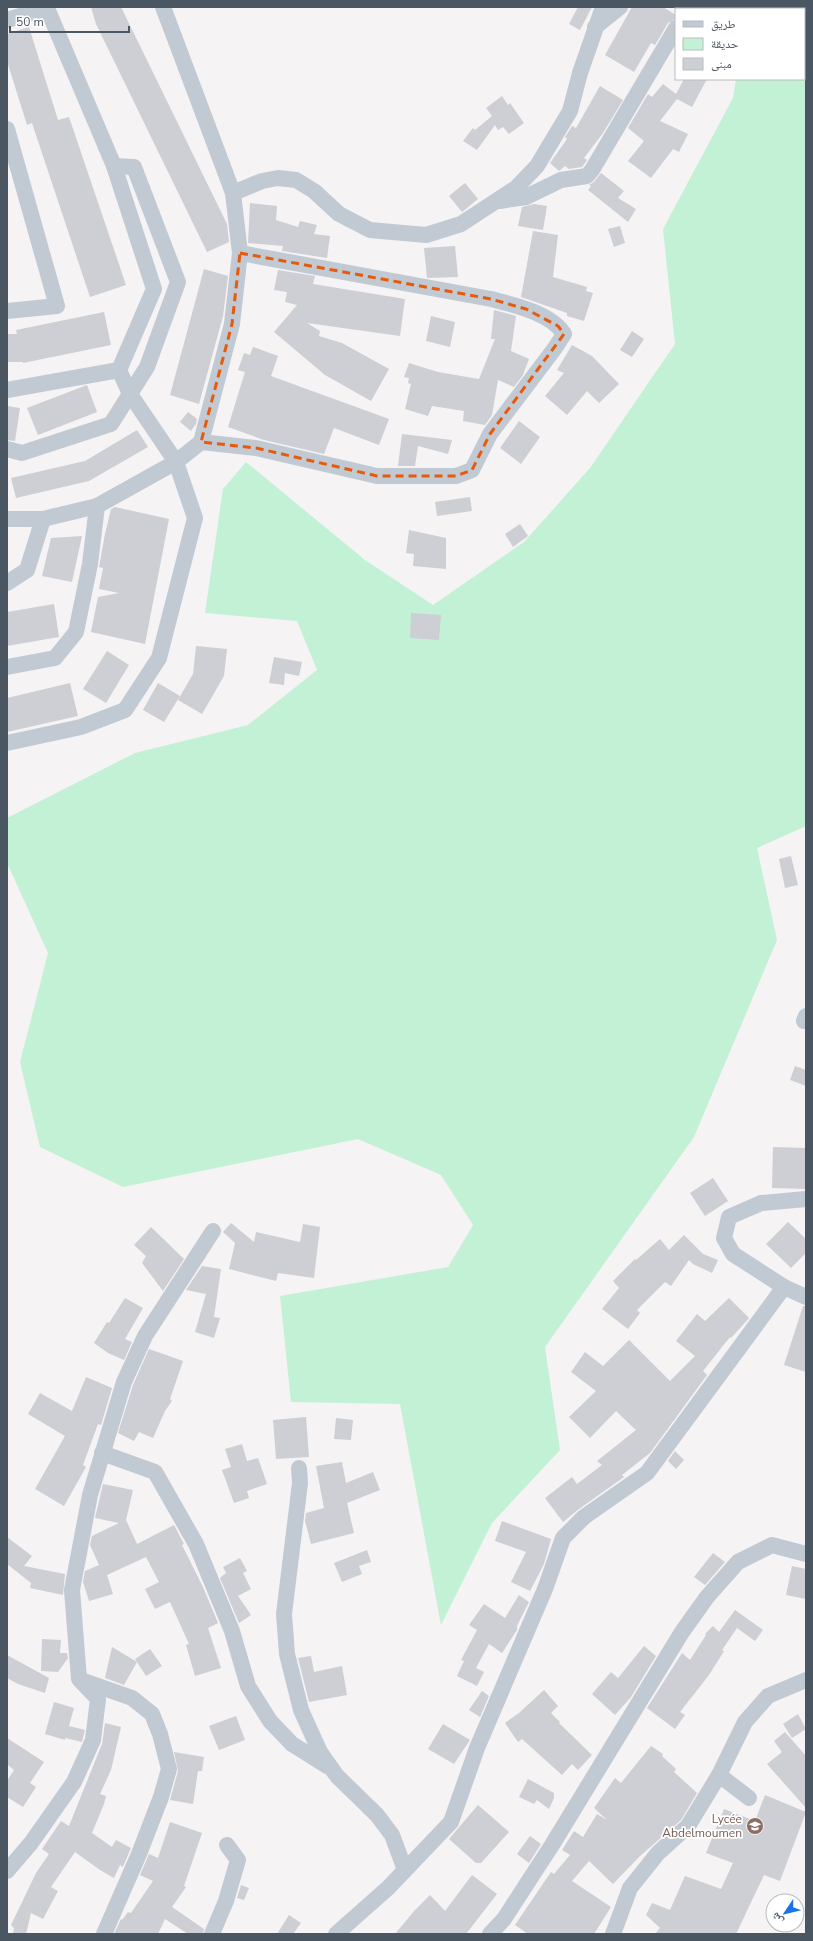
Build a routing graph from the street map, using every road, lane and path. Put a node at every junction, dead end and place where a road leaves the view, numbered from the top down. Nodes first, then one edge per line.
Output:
1 (163, 7) edge
2 (603, 7) edge
3 (620, 7) edge
4 (7, 20) edge
5 (595, 27) junction
6 (675, 30) edge
7 (8, 136) edge
8 (114, 166) junction
9 (537, 166) junction
10 (561, 180) junction
11 (233, 193) junction
12 (495, 202) junction
13 (240, 253) junction
14 (7, 311) edge
15 (119, 370) junction
16 (7, 390) edge
17 (130, 394) junction
18 (201, 442) junction
19 (7, 449) edge
20 (176, 462) junction
21 (97, 506) junction
22 (7, 519) edge
23 (43, 519) junction
24 (7, 582) edge
25 (7, 667) edge
26 (7, 743) edge
27 (806, 1199) edge
28 (213, 1231) dead end
29 (784, 1288) junction
30 (806, 1298) edge
31 (102, 1453) junction
32 (299, 1468) dead end
33 (806, 1554) edge
34 (79, 1679) junction
35 (806, 1680) edge
36 (332, 1769) junction
37 (719, 1775) junction
38 (750, 1798) dead end
39 (227, 1845) dead end
40 (405, 1870) junction
41 (7, 1871) edge
42 (104, 1934) edge
43 (212, 1934) edge
44 (336, 1934) edge
45 (490, 1934) edge
46 (613, 1934) edge

1 - 11 street
2 - 5 street
3 - 5 street
4 - 8 street
5 - 9 street
6 - 10 street
7 - 14 street
8 - 15 street
8 - 17 street
9 - 10 street
9 - 12 street
10 - 12 street
11 - 12 street
11 - 13 street
13 - 18 street
13 - 18 street
15 - 16 street
15 - 17 street
17 - 19 street
17 - 20 street
18 - 20 street
20 - 21 street
20 - 26 street
21 - 23 street
21 - 25 street
22 - 23 street
23 - 24 street
27 - 29 street
28 - 31 street
29 - 30 street
29 - 40 street
31 - 34 street
31 - 36 street
32 - 36 street
33 - 45 street
34 - 41 street
34 - 42 street
35 - 37 street
36 - 40 street
37 - 38 street
37 - 46 street
39 - 43 street
40 - 44 street

